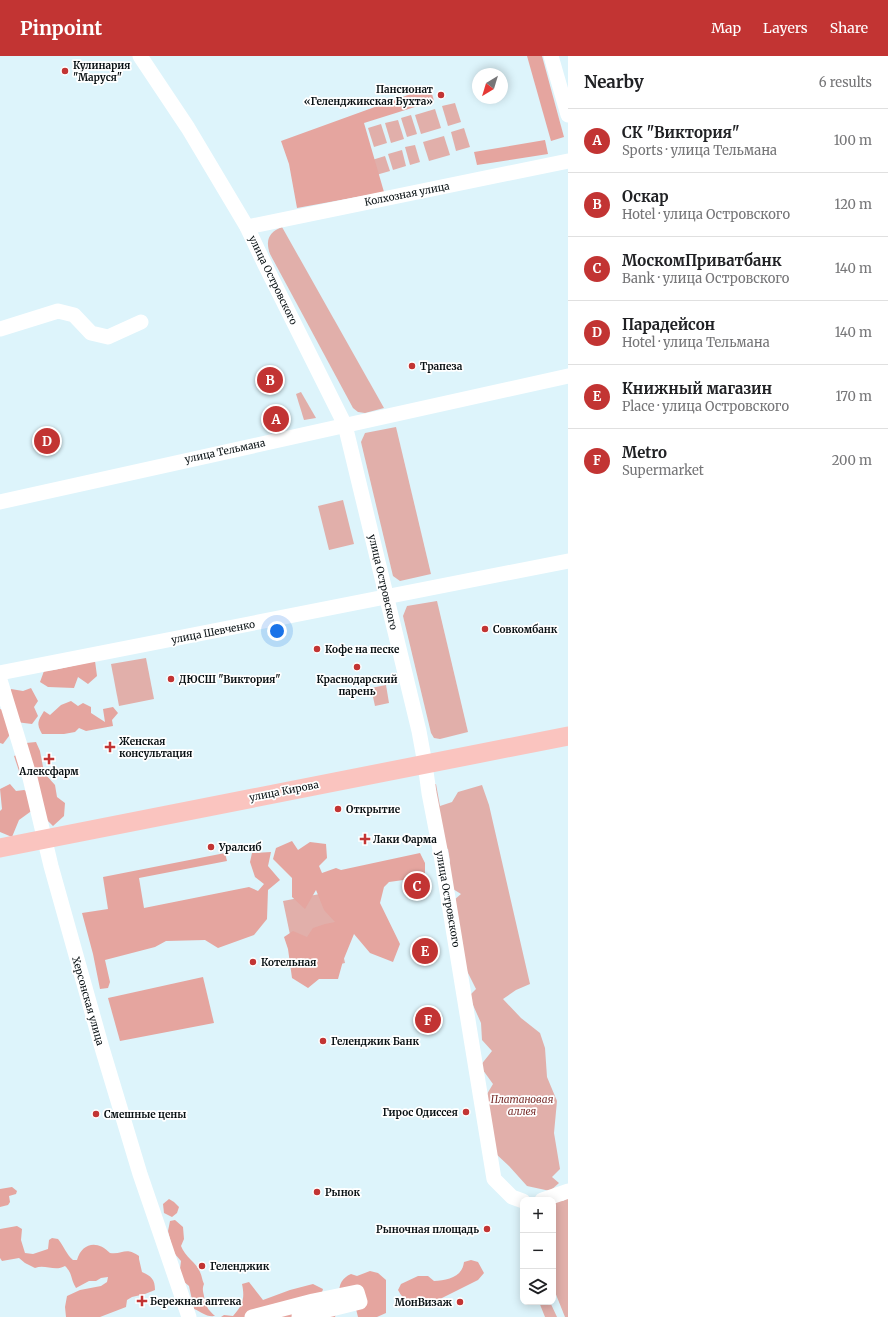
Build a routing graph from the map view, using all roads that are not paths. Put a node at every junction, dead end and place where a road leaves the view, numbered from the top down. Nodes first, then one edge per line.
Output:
1 (140, 56) edge
2 (551, 56) edge
3 (568, 116) edge
4 (568, 161) edge
5 (247, 227) junction
6 (141, 322) dead end
7 (0, 329) edge
8 (568, 376) edge
9 (345, 425) junction
10 (0, 502) edge
11 (568, 561) edge
12 (387, 597) junction
13 (0, 673) edge
14 (0, 680) edge
15 (568, 736) edge
16 (425, 764) junction
17 (44, 839) junction
18 (0, 848) edge
19 (568, 1191) edge
20 (551, 1197) edge
21 (518, 1199) edge
22 (189, 1317) edge
23 (252, 1317) edge
24 (299, 1317) edge

1 - 5 street, улица Островского
2 - 3 street
4 - 5 street, Колхозная улица
5 - 9 street, улица Островского
6 - 7 street
8 - 9 street, улица Тельмана
9 - 10 street, улица Тельмана
9 - 12 street, улица Островского
11 - 12 street, улица Шевченко
12 - 13 street, улица Шевченко
12 - 16 street, улица Островского
14 - 17 street, Херсонская улица
15 - 16 main road, улица Кирова
16 - 17 main road, улица Кирова
16 - 21 street, улица Островского
17 - 18 main road, улица Кирова
17 - 22 street, Херсонская улица
19 - 20 street
23 - 24 street

